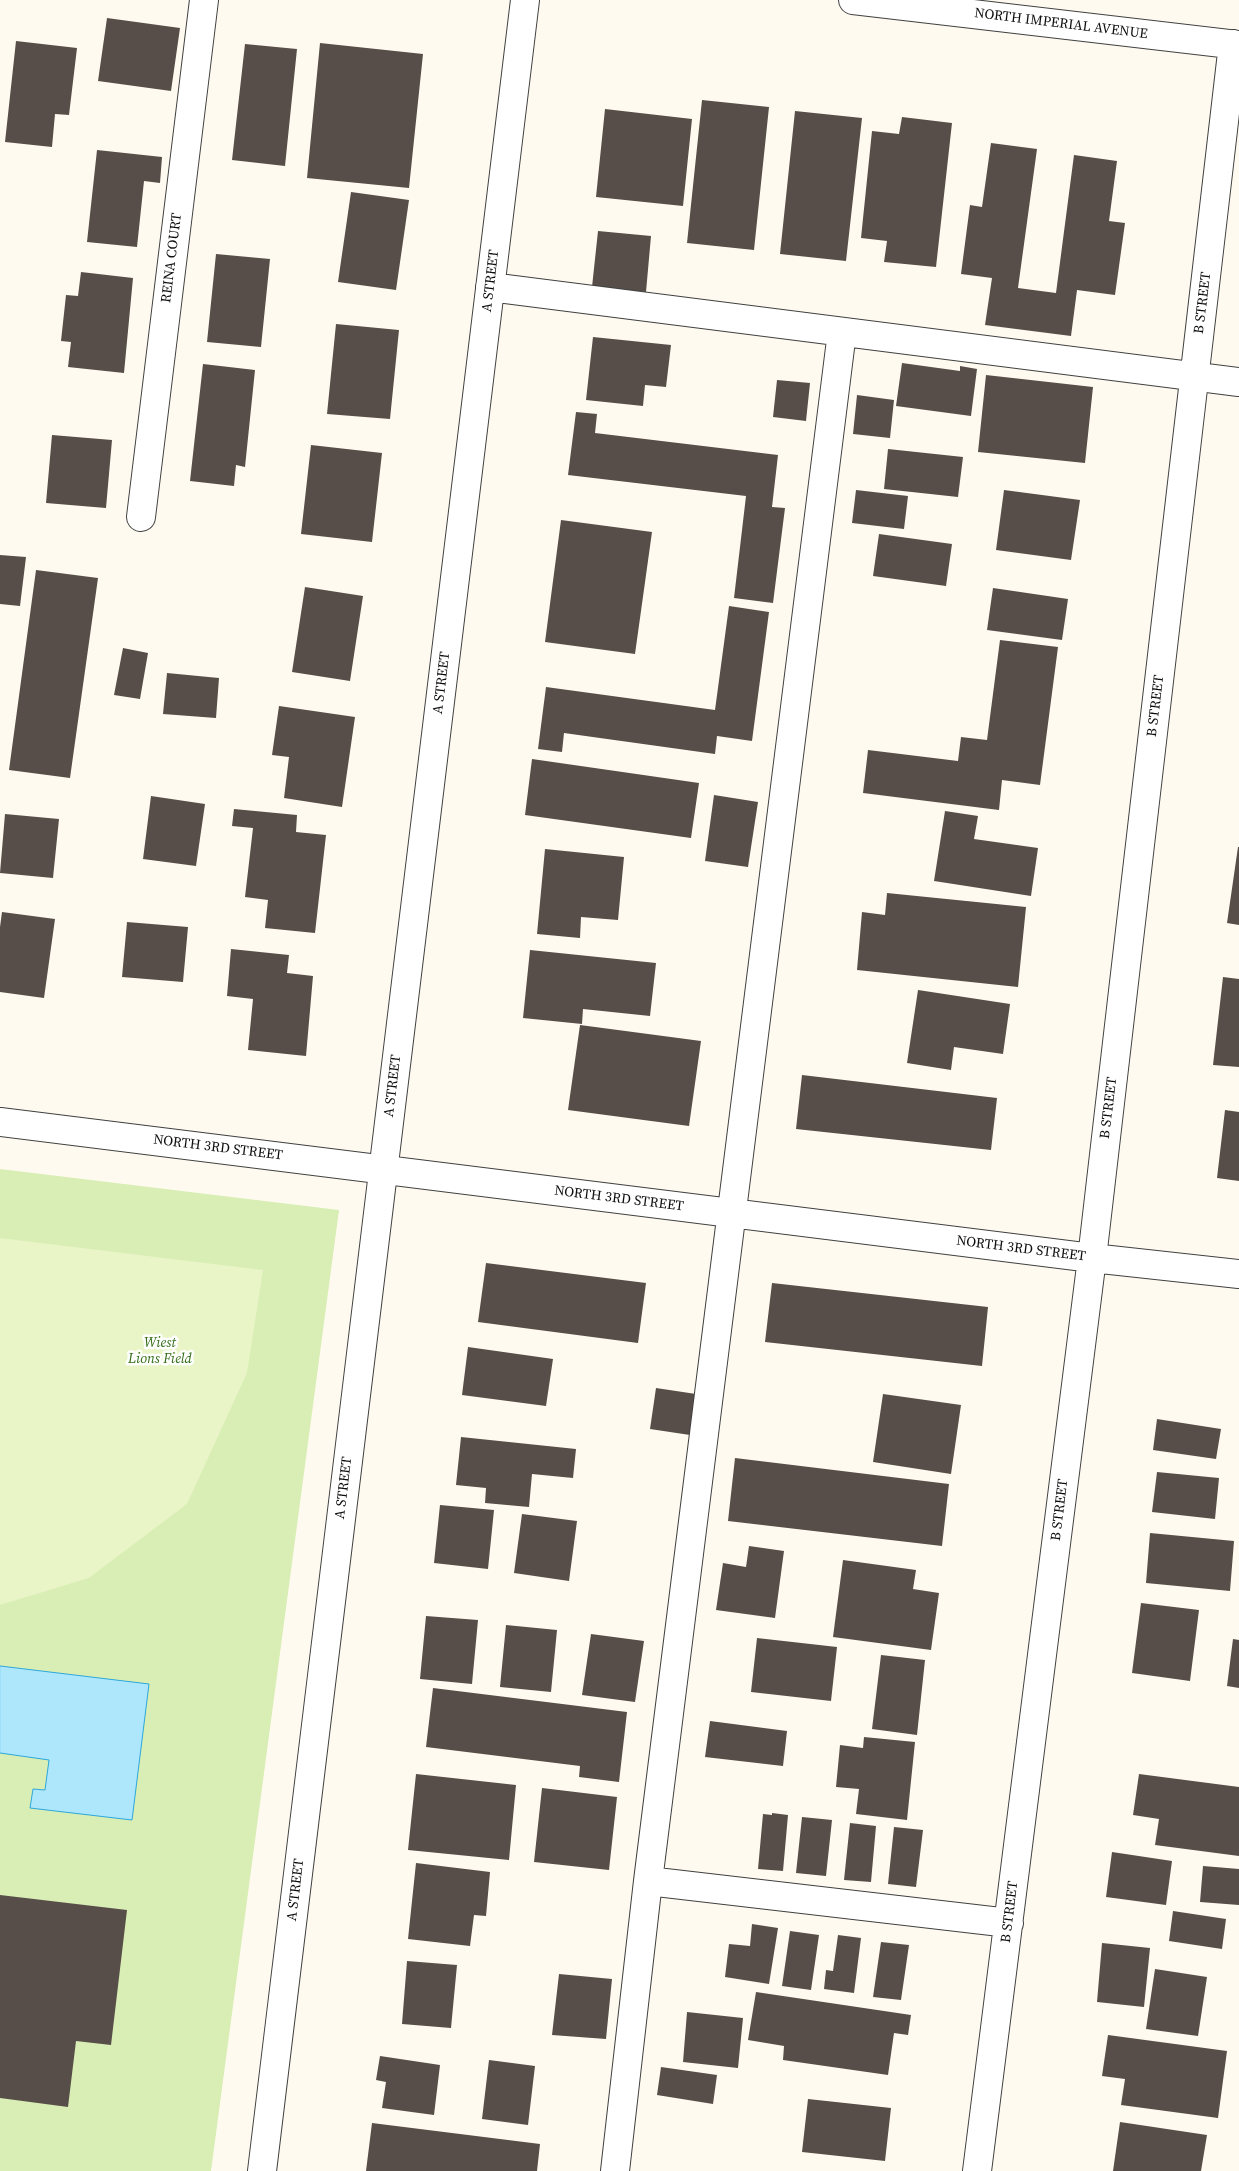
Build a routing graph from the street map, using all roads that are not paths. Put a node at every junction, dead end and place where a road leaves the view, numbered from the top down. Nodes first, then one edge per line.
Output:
1 (204, 0) edge
2 (525, 0) edge
3 (853, 0) edge
4 (1236, 44) edge
5 (490, 287) junction
6 (842, 332) junction
7 (1194, 376) junction
8 (1239, 382) edge
9 (141, 517) dead end
10 (0, 1122) edge
11 (383, 1168) junction
12 (733, 1213) junction
13 (1092, 1258) junction
14 (1239, 1274) edge
15 (648, 1881) junction
16 (1009, 1923) junction
17 (262, 2171) edge
18 (615, 2171) edge
19 (977, 2171) edge

1 - 9 street, REINA COURT
2 - 5 street, A STREET
3 - 4 street, NORTH IMPERIAL AVENUE
4 - 7 street, B STREET
5 - 6 street
5 - 11 street, A STREET
6 - 7 street
6 - 12 street
7 - 8 street
7 - 13 street, B STREET
10 - 11 street, NORTH 3RD STREET
11 - 12 street, NORTH 3RD STREET
11 - 17 street, A STREET
12 - 13 street, NORTH 3RD STREET
12 - 15 street
13 - 14 street, NORTH 3RD STREET
13 - 16 street, B STREET
15 - 16 street
15 - 18 street
16 - 19 street, B STREET

